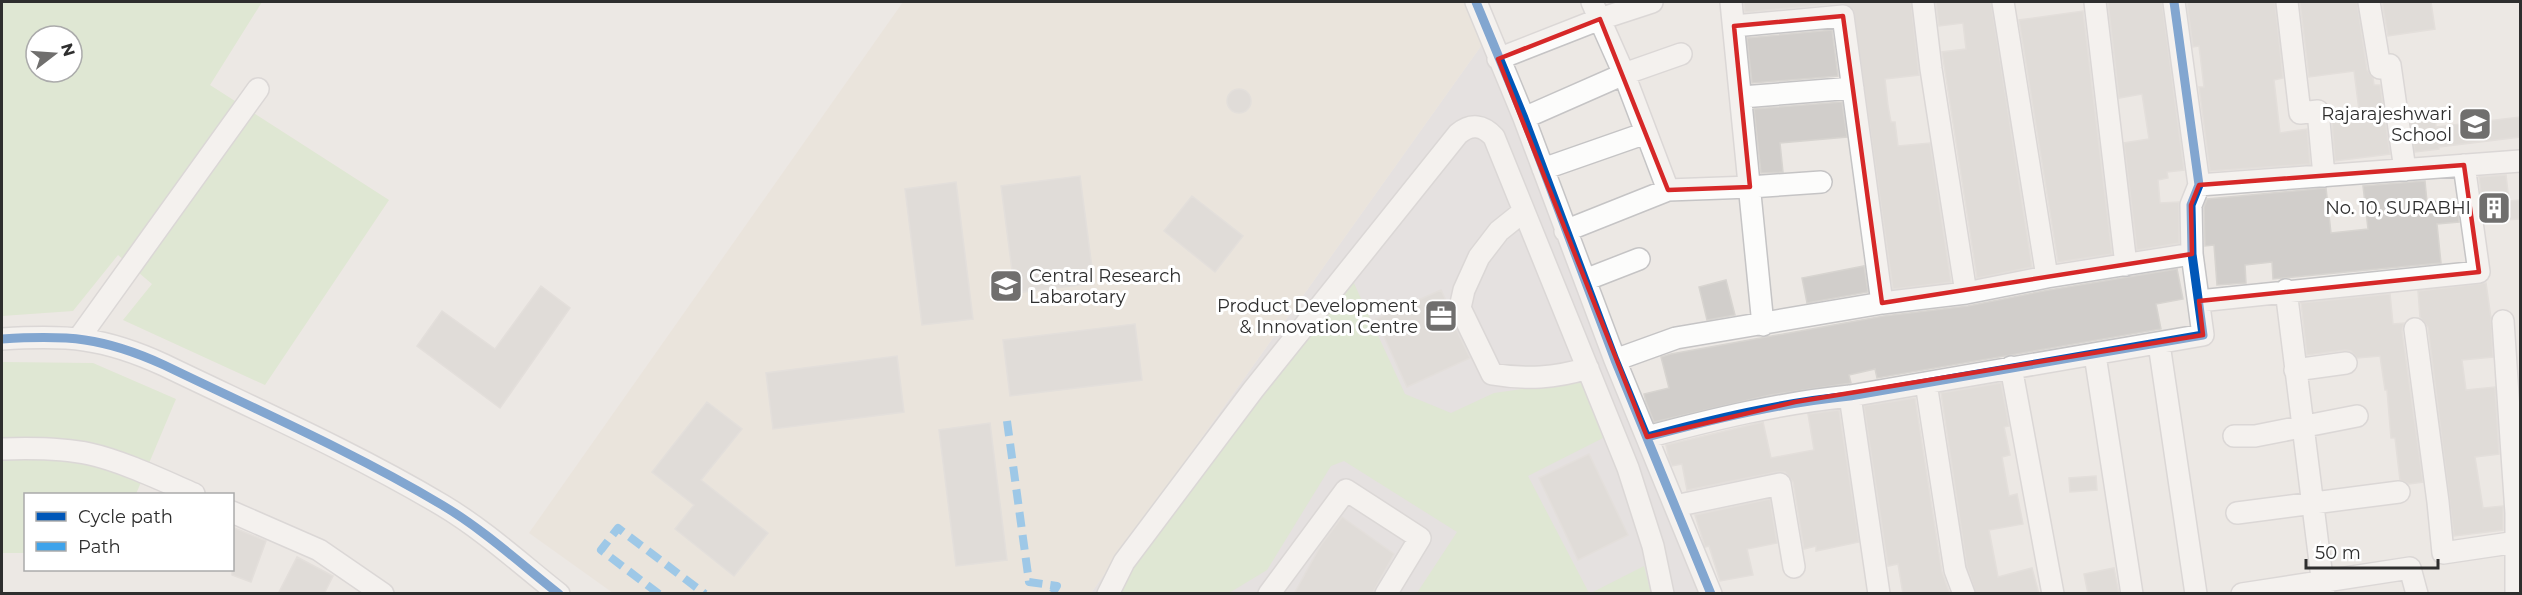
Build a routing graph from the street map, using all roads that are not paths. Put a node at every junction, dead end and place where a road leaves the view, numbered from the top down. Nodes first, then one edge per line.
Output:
1 (1652, 2) edge
2 (1731, 2) edge
3 (1923, 2) edge
4 (2002, 2) edge
5 (2095, 2) edge
6 (2174, 2) edge
7 (2288, 2) edge
8 (2369, 2) edge
9 (1482, 3) edge
10 (1596, 10) edge
11 (1734, 26) junction
12 (1681, 54) dead end
13 (1498, 59) junction
14 (1624, 74) junction
15 (1853, 88) junction
16 (258, 89) dead end
17 (1742, 97) junction
18 (1524, 118) junction
19 (1646, 133) junction
20 (2520, 161) edge
21 (2464, 165) junction
22 (1544, 169) junction
23 (2405, 170) junction
24 (2324, 176) junction
25 (1821, 182) dead end
26 (2199, 185) junction
27 (1750, 188) junction
28 (1668, 190) junction
29 (1524, 211) junction
30 (1565, 231) junction
31 (2192, 254) junction
32 (1639, 260) dead end
33 (2126, 265) junction
34 (2047, 277) junction
35 (1585, 280) junction
36 (2286, 290) junction
37 (1966, 293) junction
38 (2199, 301) junction
39 (1882, 303) junction
40 (2502, 321) dead end
41 (1763, 325) junction
42 (2415, 329) dead end
43 (79, 338) junction
44 (2, 339) edge
45 (2159, 344) junction
46 (2095, 356) junction
47 (1615, 360) junction
48 (2346, 363) dead end
49 (2011, 367) junction
50 (1588, 368) junction
51 (2295, 370) junction
52 (1926, 383) junction
53 (1850, 396) junction
54 (2357, 416) dead end
55 (2302, 425) junction
56 (2234, 436) dead end
57 (1647, 437) junction
58 (2, 449) edge
59 (2399, 492) dead end
60 (190, 493) edge
61 (2311, 502) junction
62 (1675, 506) junction
63 (234, 513) edge
64 (2237, 513) dead end
65 (2517, 542) junction
66 (1794, 567) dead end
67 (2518, 586) edge
68 (2323, 587) edge
69 (383, 594) edge
70 (559, 594) edge
71 (1108, 594) edge
72 (1269, 594) edge
73 (1386, 594) edge
74 (1663, 594) edge
75 (1711, 594) edge
76 (1880, 594) edge
77 (1964, 594) edge
78 (2053, 594) edge
79 (2132, 594) edge
80 (2196, 594) edge
81 (2242, 594) edge
82 (2417, 594) edge

1 - 10 street
2 - 11 street
3 - 37 street
4 - 34 street
5 - 33 street
6 - 26 street
7 - 24 street
8 - 23 street
9 - 13 street
10 - 13 street
10 - 14 street
11 - 15 street
11 - 17 street
12 - 14 street
13 - 18 street
14 - 18 street
14 - 19 street
15 - 17 street
15 - 39 street
16 - 43 street
17 - 27 street
18 - 22 street
19 - 22 street
19 - 28 street
20 - 21 street
21 - 23 street
21 - 36 street
22 - 30 street
23 - 24 street
24 - 26 street
25 - 27 street
26 - 31 street
27 - 28 street
27 - 41 street
28 - 30 street
29 - 50 street
29 - 50 street
29 - 71 street
30 - 35 street
31 - 33 street
31 - 38 street
32 - 35 street
33 - 34 street
34 - 37 street
35 - 47 street
36 - 38 street
36 - 51 street
37 - 39 street
38 - 45 street
39 - 41 street
40 - 65 street
41 - 47 street
42 - 65 street
43 - 44 street
43 - 70 street
45 - 46 street
45 - 80 street
46 - 49 street
46 - 79 street
47 - 57 street
48 - 51 street
49 - 52 street
49 - 78 street
50 - 74 street
51 - 55 street
52 - 53 street
52 - 77 street
53 - 57 street
53 - 76 street
54 - 55 street
55 - 56 street
55 - 61 street
57 - 62 street
58 - 60 street
59 - 61 street
61 - 64 street
61 - 68 street
62 - 66 street
62 - 75 street
63 - 69 street
65 - 67 street
68 - 81 street
68 - 82 street
72 - 73 street

